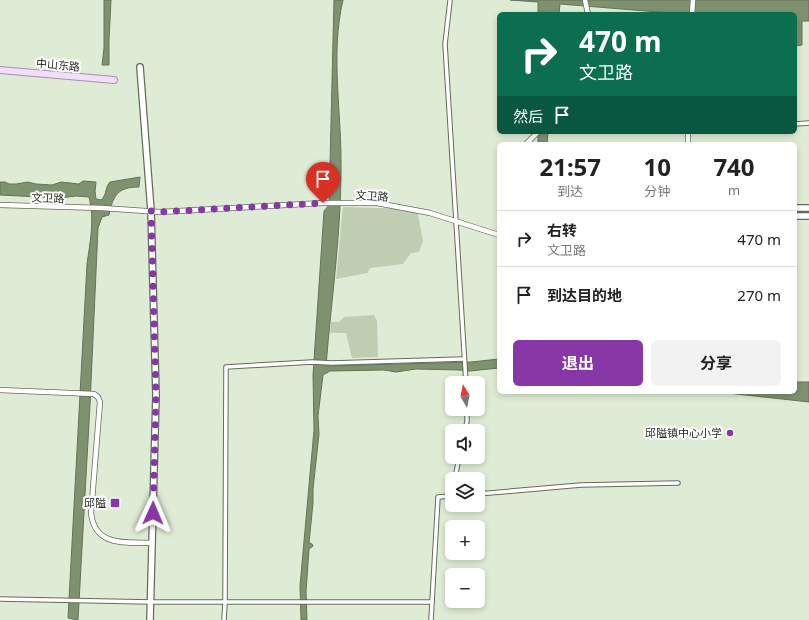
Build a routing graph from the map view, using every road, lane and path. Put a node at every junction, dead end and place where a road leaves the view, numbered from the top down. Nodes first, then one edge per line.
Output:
1 (585, 0) edge
2 (693, 0) edge
3 (450, 1) dead end
4 (588, 12) edge
5 (692, 12) edge
6 (140, 67) dead end
7 (0, 70) edge
8 (114, 80) dead end
9 (809, 123) edge
10 (797, 124) edge
11 (536, 134) edge
12 (528, 142) edge
13 (0, 205) edge
14 (797, 208) edge
15 (809, 208) edge
16 (151, 211) junction
17 (797, 216) edge
18 (809, 216) edge
19 (497, 234) edge
20 (464, 359) junction
21 (465, 376) edge
22 (0, 390) edge
23 (678, 483) dead end
24 (485, 493) edge
25 (445, 496) edge
26 (152, 543) junction
27 (0, 598) edge
28 (151, 602) junction
29 (432, 602) junction
30 (225, 603) junction
31 (150, 620) edge
32 (224, 620) edge
33 (431, 620) edge

1 - 4 street
2 - 5 street
3 - 20 street
6 - 16 main road
7 - 8 main road, 中山东路
9 - 10 street
11 - 12 street
13 - 16 street, 文卫路
14 - 15 main road
16 - 19 street, 文卫路
16 - 26 main road
17 - 18 main road
20 - 21 street
20 - 30 street
22 - 26 street
23 - 24 street
25 - 29 street
26 - 28 main road
27 - 28 street
28 - 30 street
28 - 31 main road
29 - 30 street
29 - 33 street
30 - 32 street

